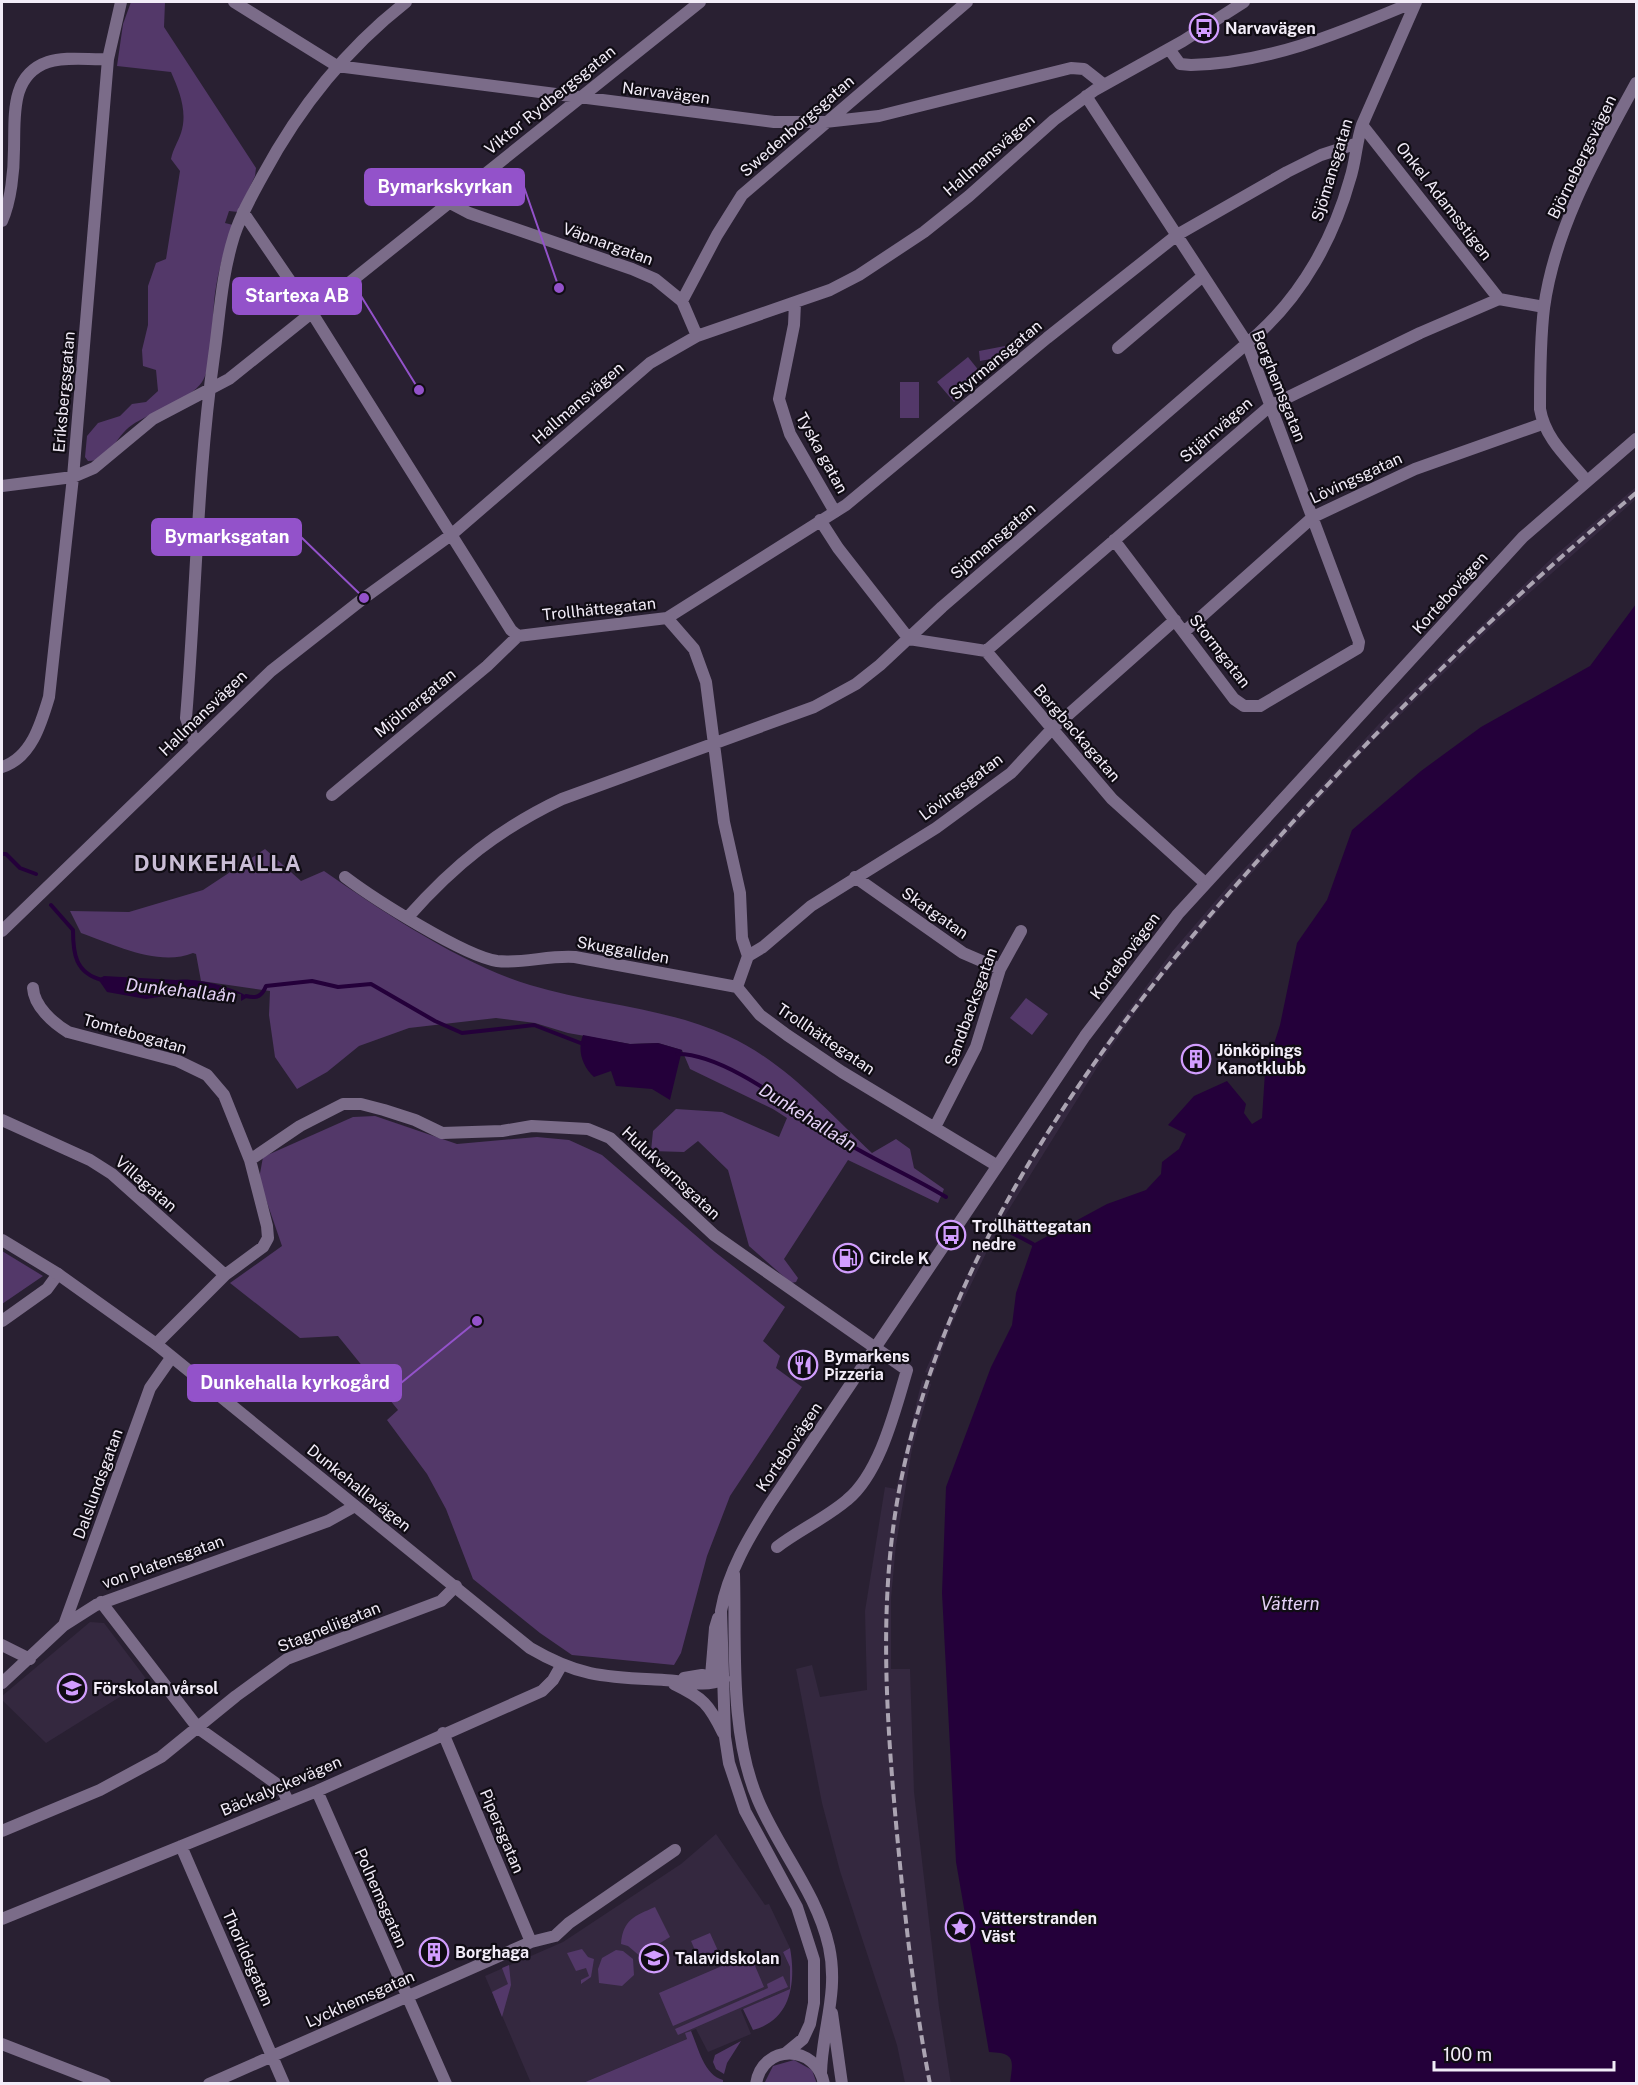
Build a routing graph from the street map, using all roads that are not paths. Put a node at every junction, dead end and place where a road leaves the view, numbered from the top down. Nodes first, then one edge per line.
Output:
1 (121, 2) edge
2 (234, 2) edge
3 (406, 2) edge
4 (700, 2) edge
5 (967, 2) edge
6 (1244, 2) edge
7 (1415, 2) edge
8 (1169, 49) junction
9 (108, 59) junction
10 (337, 66) junction
11 (1636, 83) edge
12 (1103, 84) junction
13 (1086, 96) junction
14 (578, 99) junction
15 (825, 122) junction
16 (1362, 125) junction
17 (1355, 144) junction
18 (450, 203) junction
19 (243, 212) junction
20 (2, 221) edge
21 (1177, 236) junction
22 (1203, 276) junction
23 (1499, 299) junction
24 (682, 301) junction
25 (795, 303) junction
26 (1544, 307) junction
27 (312, 313) junction
28 (697, 336) junction
29 (1247, 343) junction
30 (1118, 348) dead end
31 (209, 390) junction
32 (1270, 406) junction
33 (1542, 424) junction
34 (1636, 439) edge
35 (73, 477) junction
36 (1586, 480) junction
37 (2, 486) edge
38 (835, 512) junction
39 (1312, 517) junction
40 (820, 520) junction
41 (451, 536) junction
42 (1114, 540) junction
43 (667, 618) junction
44 (1175, 620) junction
45 (1184, 632) junction
46 (518, 636) junction
47 (909, 639) junction
48 (1358, 648) joint
49 (986, 651) junction
50 (1051, 730) junction
51 (195, 744) junction
52 (713, 744) junction
53 (2, 767) edge
54 (332, 795) dead end
55 (345, 877) dead end
56 (855, 878) junction
57 (1205, 883) junction
58 (408, 917) junction
59 (1021, 931) dead end
60 (2, 932) edge
61 (748, 956) junction
62 (1000, 969) junction
63 (737, 987) junction
64 (33, 988) dead end
65 (2, 1120) edge
66 (935, 1127) junction
67 (250, 1160) junction
68 (996, 1165) junction
69 (2, 1240) edge
70 (58, 1274) junction
71 (225, 1275) junction
72 (2, 1322) edge
73 (156, 1344) junction
74 (875, 1349) junction
75 (171, 1358) junction
76 (355, 1506) junction
77 (777, 1547) dead end
78 (734, 1569) junction
79 (456, 1586) junction
80 (101, 1602) junction
81 (63, 1626) junction
82 (2, 1645) edge
83 (30, 1659) junction
84 (561, 1666) junction
85 (665, 1680) junction
86 (724, 1680) junction
87 (2, 1683) edge
88 (198, 1728) junction
89 (443, 1733) junction
90 (725, 1737) junction
91 (317, 1791) junction
92 (288, 1801) junction
93 (2, 1831) edge
94 (181, 1846) junction
95 (675, 1850) dead end
96 (2, 1919) edge
97 (531, 1942) junction
98 (407, 1997) junction
99 (832, 2009) junction
100 (2, 2044) edge
101 (786, 2053) junction
102 (272, 2056) junction
103 (823, 2078) edge
104 (105, 2084) edge
105 (209, 2084) edge
106 (284, 2084) edge
107 (446, 2084) edge
108 (756, 2084) edge
109 (842, 2084) edge

1 - 9 street, Eriksbergsgatan
2 - 10 street, Narvavägen
3 - 10 street
4 - 14 street, Viktor Rydbergsgatan
5 - 15 street, Swedenborgsgatan
6 - 8 street, Hallmansvägen
7 - 8 street
7 - 16 street, Sjömansgatan
8 - 12 street, Hallmansvägen
9 - 20 street
9 - 35 street, Eriksbergsgatan
10 - 14 street, Narvavägen
10 - 19 street
11 - 26 street, Björnebergsvägen
12 - 13 street, Hallmansvägen
12 - 15 street, Narvavägen
13 - 21 street, Berghemsgatan
13 - 25 street, Hallmansvägen
14 - 15 street, Narvavägen
14 - 18 street, Viktor Rydbergsgatan
15 - 24 street, Swedenborgsgatan
16 - 17 street, Sjömansgatan
16 - 23 street, Onkel Adamsstigen
17 - 21 street, Styrmansgatan
17 - 29 street, Sjömansgatan
18 - 24 street, Väpnargatan
18 - 27 street, Viktor Rydbergsgatan
19 - 27 street
19 - 31 street
21 - 22 street, Berghemsgatan
21 - 38 street, Styrmansgatan
22 - 29 street, Berghemsgatan
22 - 30 street
23 - 26 street
23 - 32 street, Stjärnvägen
24 - 28 street
25 - 28 street, Hallmansvägen
25 - 38 street, Tyska gatan
26 - 33 street, Björnebergsvägen
27 - 31 street, Viktor Rydbergsgatan
27 - 41 street
28 - 41 street, Hallmansvägen
29 - 32 street, Berghemsgatan
29 - 47 street, Sjömansgatan
31 - 35 street, Viktor Rydbergsgatan
31 - 51 street
32 - 39 street, Berghemsgatan
32 - 42 street, Stjärnvägen
33 - 36 street
33 - 39 street, Lövingsgatan
34 - 36 street, Kortebovägen
35 - 37 street, Viktor Rydbergsgatan
35 - 53 street, Eriksbergsgatan
36 - 57 street, Kortebovägen
38 - 40 street, Styrmansgatan
39 - 45 street, Lövingsgatan
39 - 48 street, Berghemsgatan
40 - 43 street, Styrmansgatan
40 - 47 street
41 - 46 street
41 - 51 street, Hallmansvägen
42 - 44 street, Stormgatan
42 - 49 street, Stjärnvägen
43 - 46 street, Trollhättegatan
43 - 52 street, Trollhättegatan
44 - 45 street, Stormgatan
44 - 50 street, Lövingsgatan
45 - 48 street, Stormgatan
46 - 54 street, Mjölnargatan
47 - 49 street
47 - 52 street, Sjömansgatan
49 - 50 street, Bergbackagatan
50 - 56 street, Lövingsgatan
50 - 57 street, Bergbackagatan
51 - 60 street, Hallmansvägen
52 - 58 street, Sjömansgatan
52 - 61 street, Trollhättegatan
55 - 58 street, Skuggaliden
56 - 61 street, Lövingsgatan
56 - 62 street, Skatgatan
57 - 68 street, Kortebovägen
58 - 63 street, Skuggaliden
59 - 62 street, Sandbacksgatan
61 - 63 street
62 - 66 street, Sandbacksgatan
63 - 66 street, Trollhättegatan
64 - 67 street, Tomtebogatan
65 - 71 street, Villagatan
66 - 68 street, Trollhättegatan
67 - 71 street, Tomtebogatan
67 - 74 street, Hulukvarnsgatan
68 - 74 street, Kortebovägen
69 - 70 street, Dunkehallavägen
70 - 72 street
70 - 73 street, Dunkehallavägen
71 - 73 street, Tomtebogatan
73 - 75 street, Dunkehallavägen
74 - 77 street, Hulukvarnsgatan
74 - 78 street, Kortebovägen
75 - 76 street, Dunkehallavägen
75 - 81 street, Dalslundsgatan
76 - 79 street, Dunkehallavägen
76 - 80 street, von Platensgatan
78 - 86 street, Kortebovägen
78 - 86 street, Kortebovägen
79 - 84 street, Dunkehallavägen
79 - 88 street, Stagneliigatan
80 - 81 street, von Platensgatan
80 - 88 street
81 - 83 street, von Platensgatan
82 - 83 street
83 - 87 street, von Platensgatan
84 - 85 street, Dunkehallavägen
84 - 89 street, Bäckalyckevägen
85 - 86 street, Dunkehallavägen
85 - 90 street
86 - 90 street, Kortebovägen
86 - 99 street, Kortebovägen
88 - 92 street
88 - 93 street, Stagneliigatan
89 - 91 street, Bäckalyckevägen
89 - 97 street, Pipersgatan
90 - 101 street, Kortebovägen
91 - 92 street, Bäckalyckevägen
91 - 98 street, Polhemsgatan
92 - 94 street, Bäckalyckevägen
94 - 96 street, Bäckalyckevägen
94 - 102 street, Thorildsgatan
95 - 97 street, Lyckhemsgatan
97 - 98 street, Lyckhemsgatan
98 - 102 street, Lyckhemsgatan
98 - 107 street, Polhemsgatan
99 - 103 street, Kortebovägen
99 - 109 street
100 - 104 street
101 - 103 street
101 - 108 street, Kortebovägen
102 - 105 street, Lyckhemsgatan
102 - 106 street, Thorildsgatan

